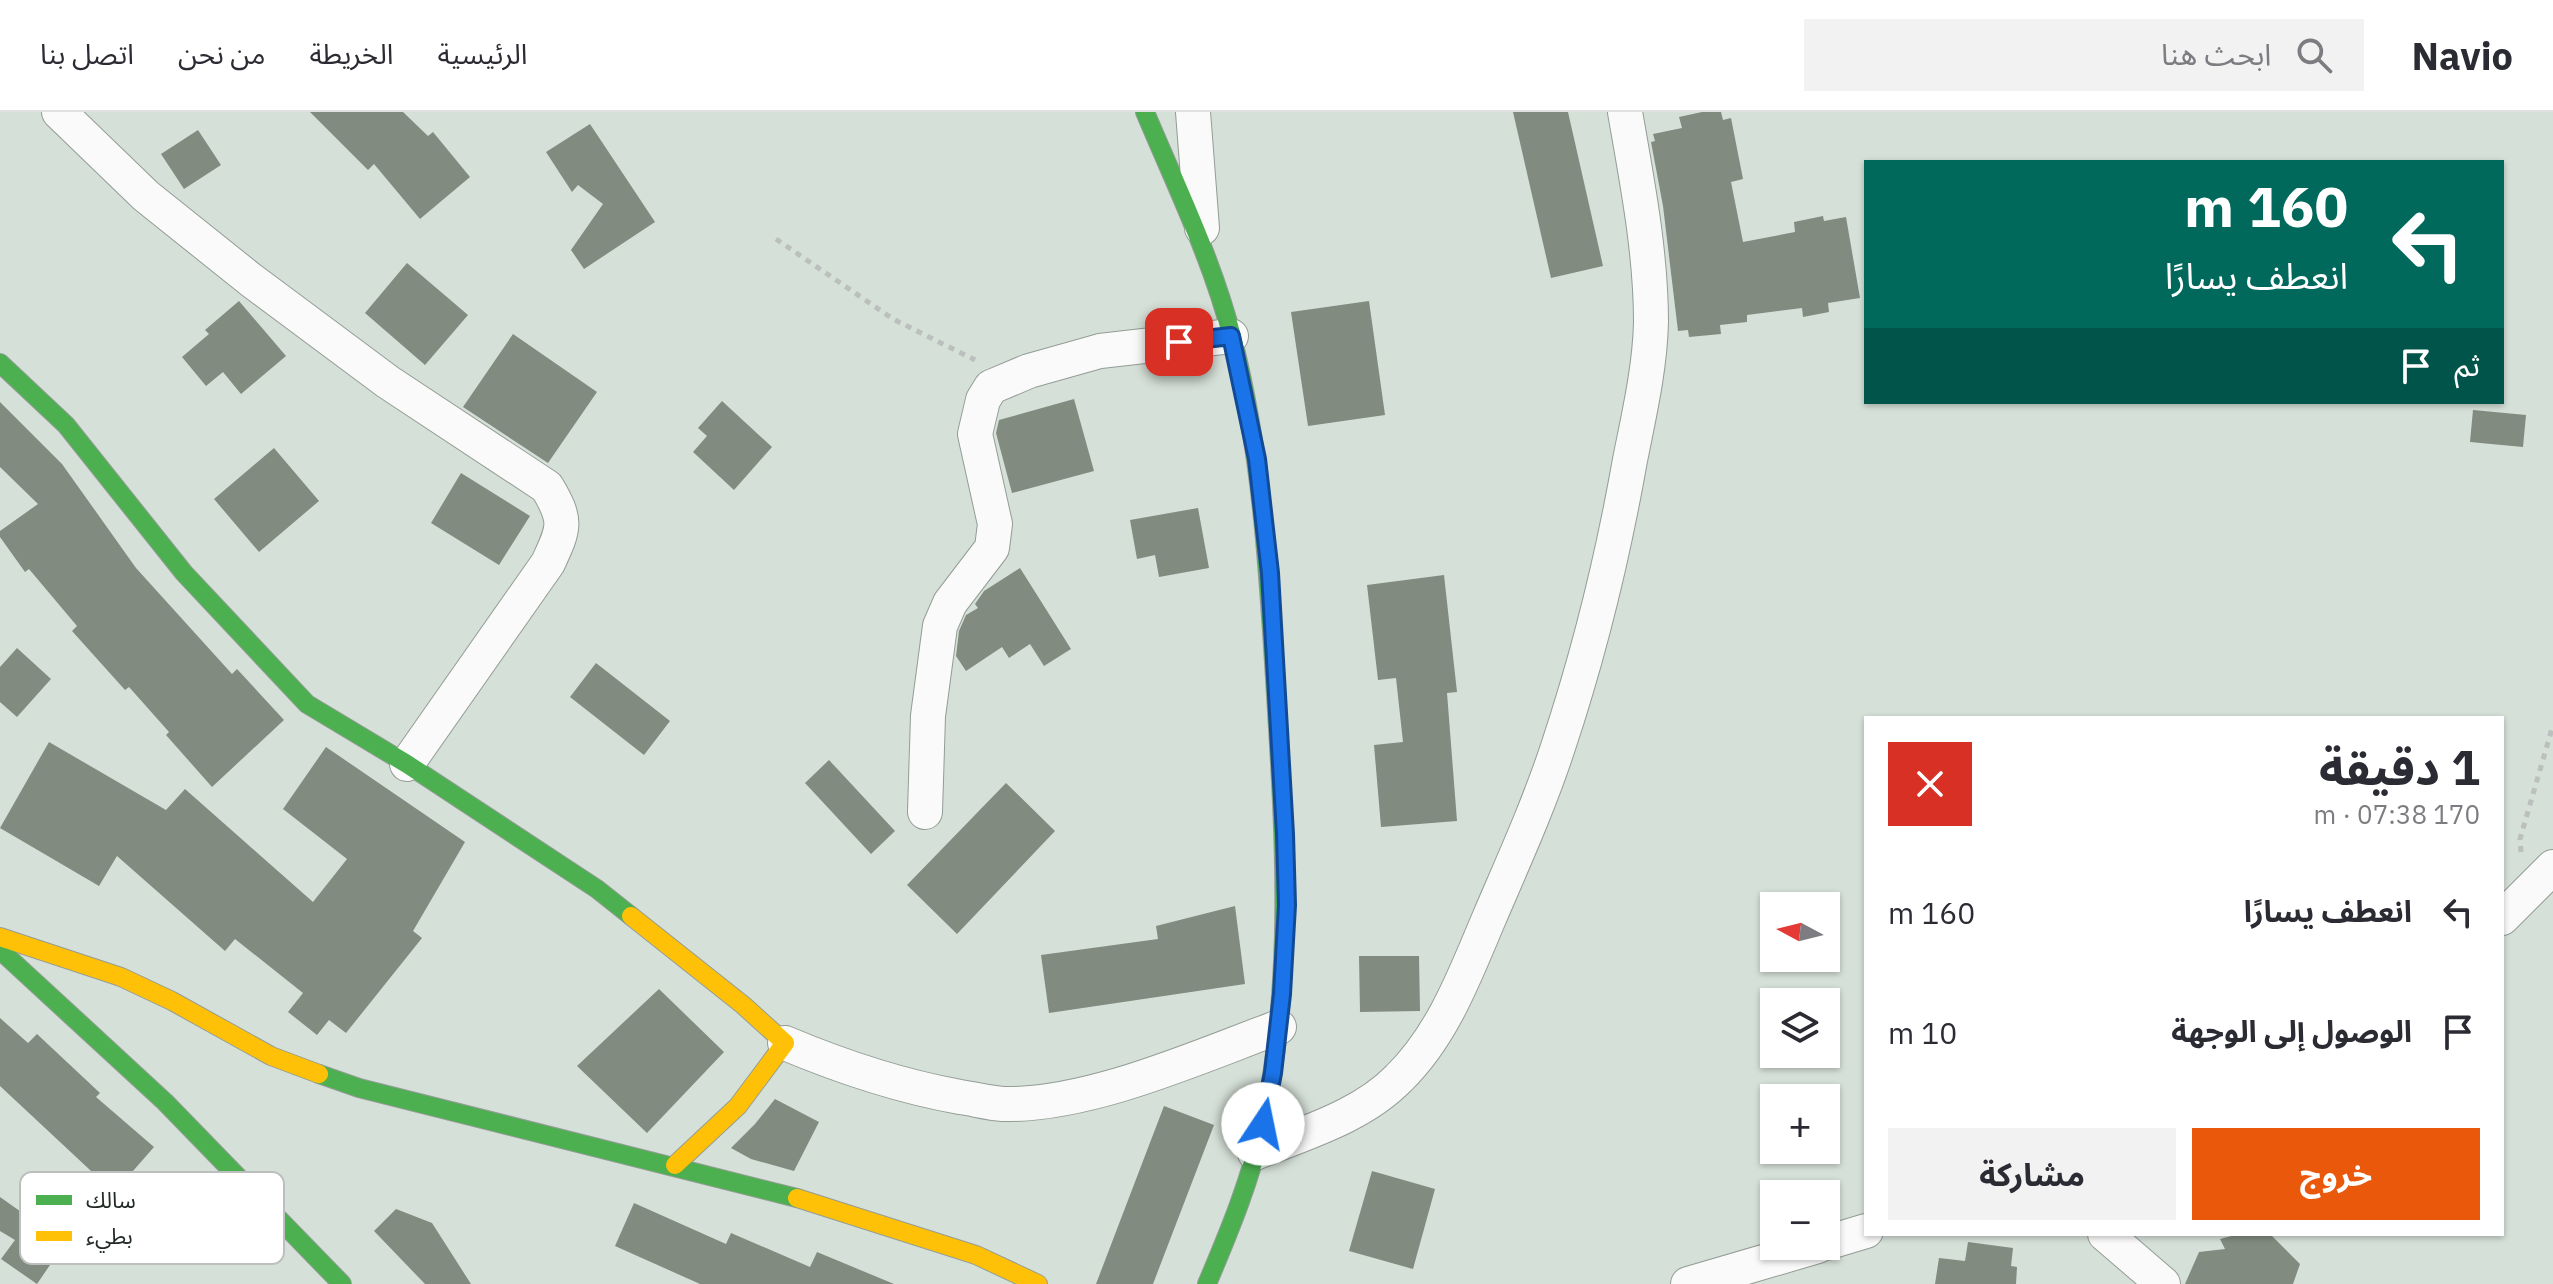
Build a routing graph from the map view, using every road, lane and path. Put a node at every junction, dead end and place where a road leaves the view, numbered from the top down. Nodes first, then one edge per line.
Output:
1 (59, 112) edge
2 (1145, 112) edge
3 (1193, 112) edge
4 (1625, 112) edge
5 (776, 239) dead end
6 (1204, 253) junction
7 (1231, 336) junction
8 (0, 363) edge
9 (1006, 379) junction
10 (2553, 725) edge
11 (407, 764) junction
12 (925, 812) dead end
13 (2518, 864) dead end
14 (2553, 867) edge
15 (2504, 916) edge
16 (0, 937) edge
17 (0, 950) edge
18 (1279, 1027) junction
19 (785, 1043) junction
20 (1255, 1153) junction
21 (675, 1165) junction
22 (233, 1172) edge
23 (284, 1224) edge
24 (1864, 1232) edge
25 (2107, 1236) edge
26 (1840, 1239) edge
27 (1770, 1260) edge
28 (342, 1284) edge
29 (1038, 1284) edge
30 (1207, 1284) edge
31 (1688, 1284) edge
32 (2163, 1284) edge

1 - 11 street
2 - 6 street
3 - 6 street
4 - 20 street
5 - 9 path
6 - 7 street
7 - 9 street
7 - 18 street
8 - 11 street
9 - 12 street
10 - 13 path
11 - 19 street
14 - 15 street
16 - 21 street
17 - 22 street
18 - 19 street
18 - 20 street
19 - 21 street
20 - 30 street
21 - 29 street
23 - 28 street
24 - 26 street
25 - 32 street
27 - 31 street

